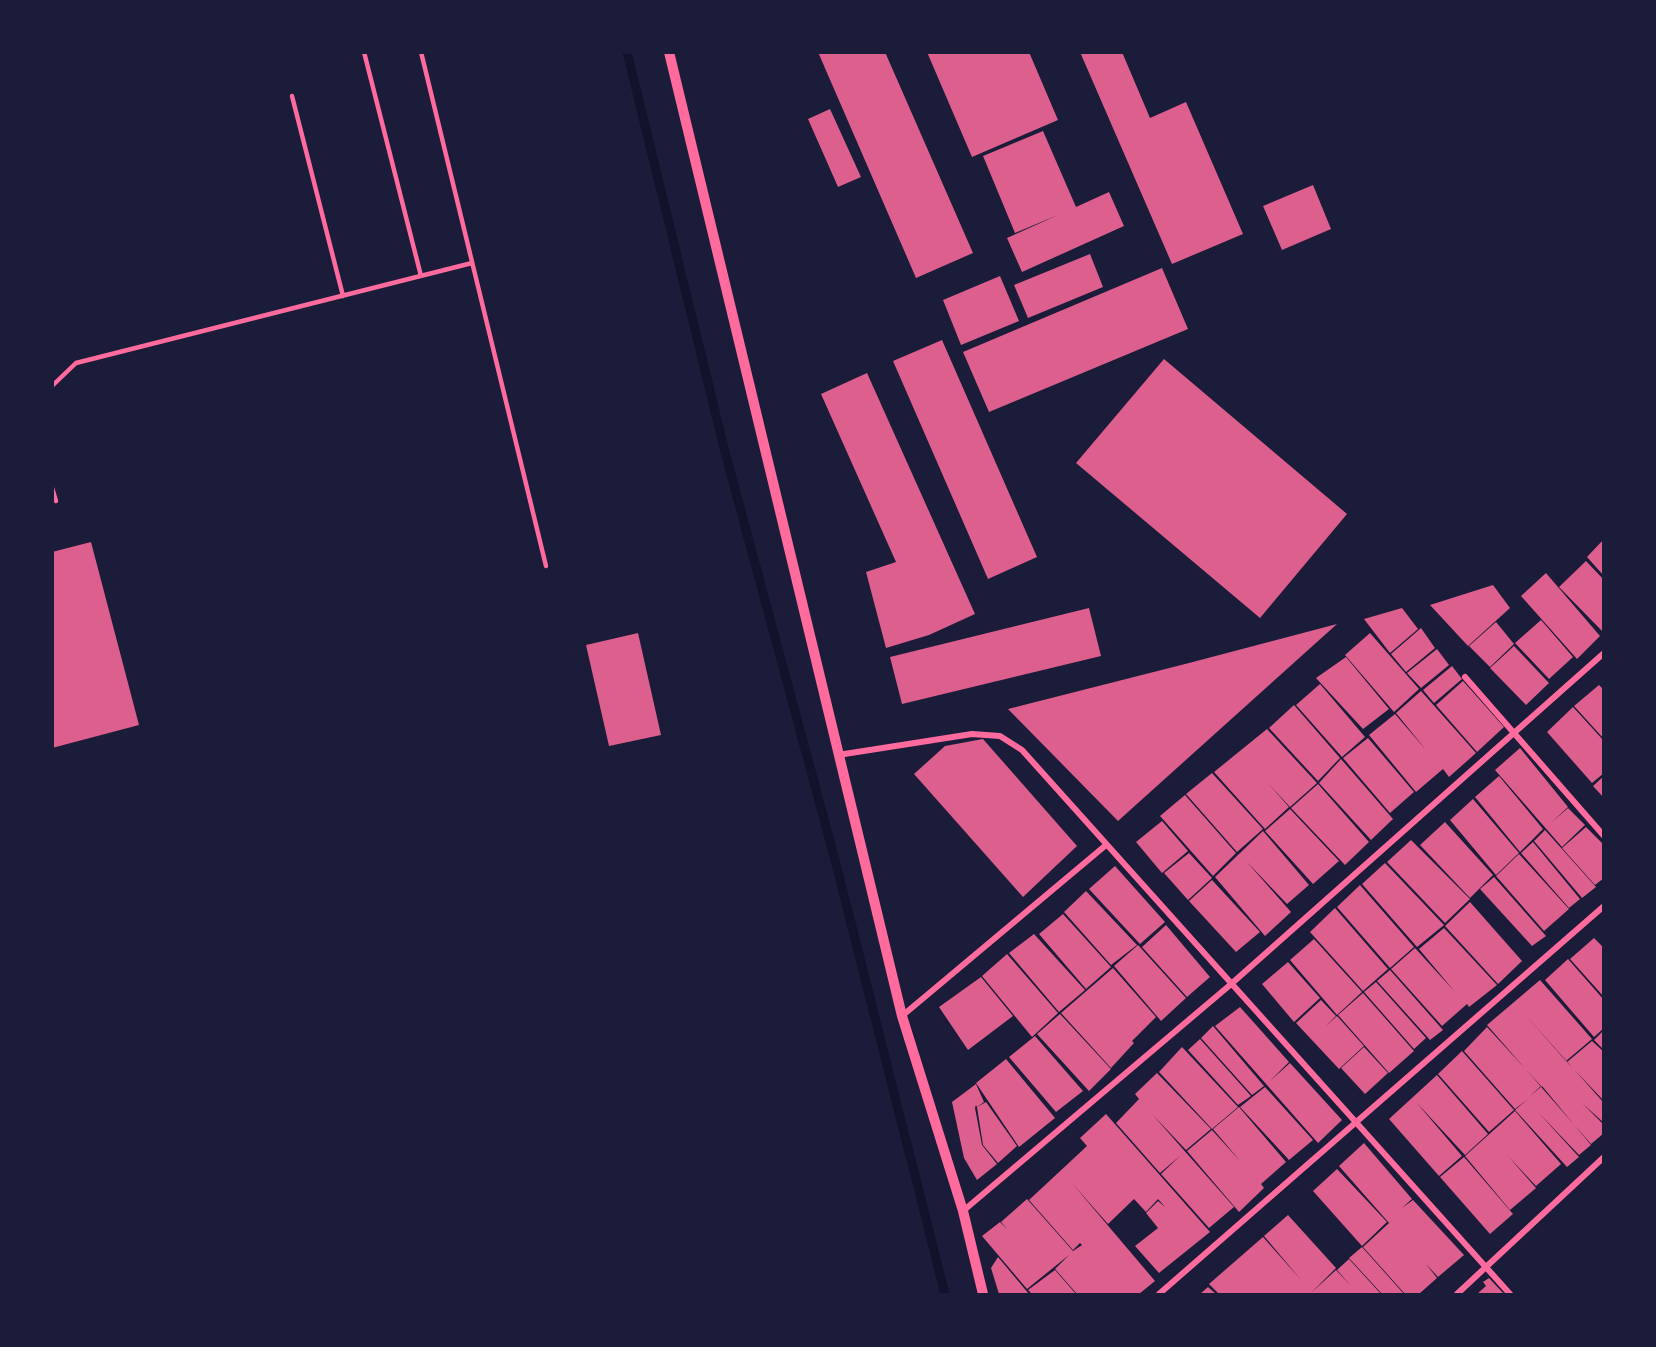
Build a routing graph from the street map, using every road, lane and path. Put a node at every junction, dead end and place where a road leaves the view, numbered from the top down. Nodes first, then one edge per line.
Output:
1 (364, 52) edge
2 (421, 52) edge
3 (669, 52) edge
4 (292, 96) dead end
5 (472, 263) junction
6 (421, 276) junction
7 (343, 296) junction
8 (52, 386) edge
9 (52, 488) edge
10 (56, 501) dead end
11 (546, 566) dead end
12 (1604, 653) edge
13 (1465, 677) dead end
14 (1513, 731) junction
15 (837, 755) junction
16 (1604, 836) edge
17 (1106, 845) junction
18 (1604, 906) edge
19 (1230, 985) junction
20 (902, 1016) junction
21 (1356, 1123) junction
22 (1604, 1158) edge
23 (963, 1211) junction
24 (1487, 1268) junction
25 (983, 1294) edge
26 (1159, 1294) edge
27 (1457, 1294) edge
28 (1510, 1294) edge

1 - 6 lane
2 - 5 lane
3 - 15 street
4 - 7 lane
5 - 6 lane
5 - 11 lane
6 - 7 lane
7 - 8 lane
9 - 10 lane
12 - 14 street
13 - 14 street
14 - 16 street
14 - 19 street
15 - 17 street
15 - 20 street
17 - 19 street
17 - 20 street
18 - 21 street
19 - 21 street
19 - 23 street
20 - 23 street
21 - 24 street
21 - 26 street
22 - 24 street
23 - 25 street
24 - 27 street
24 - 28 street

